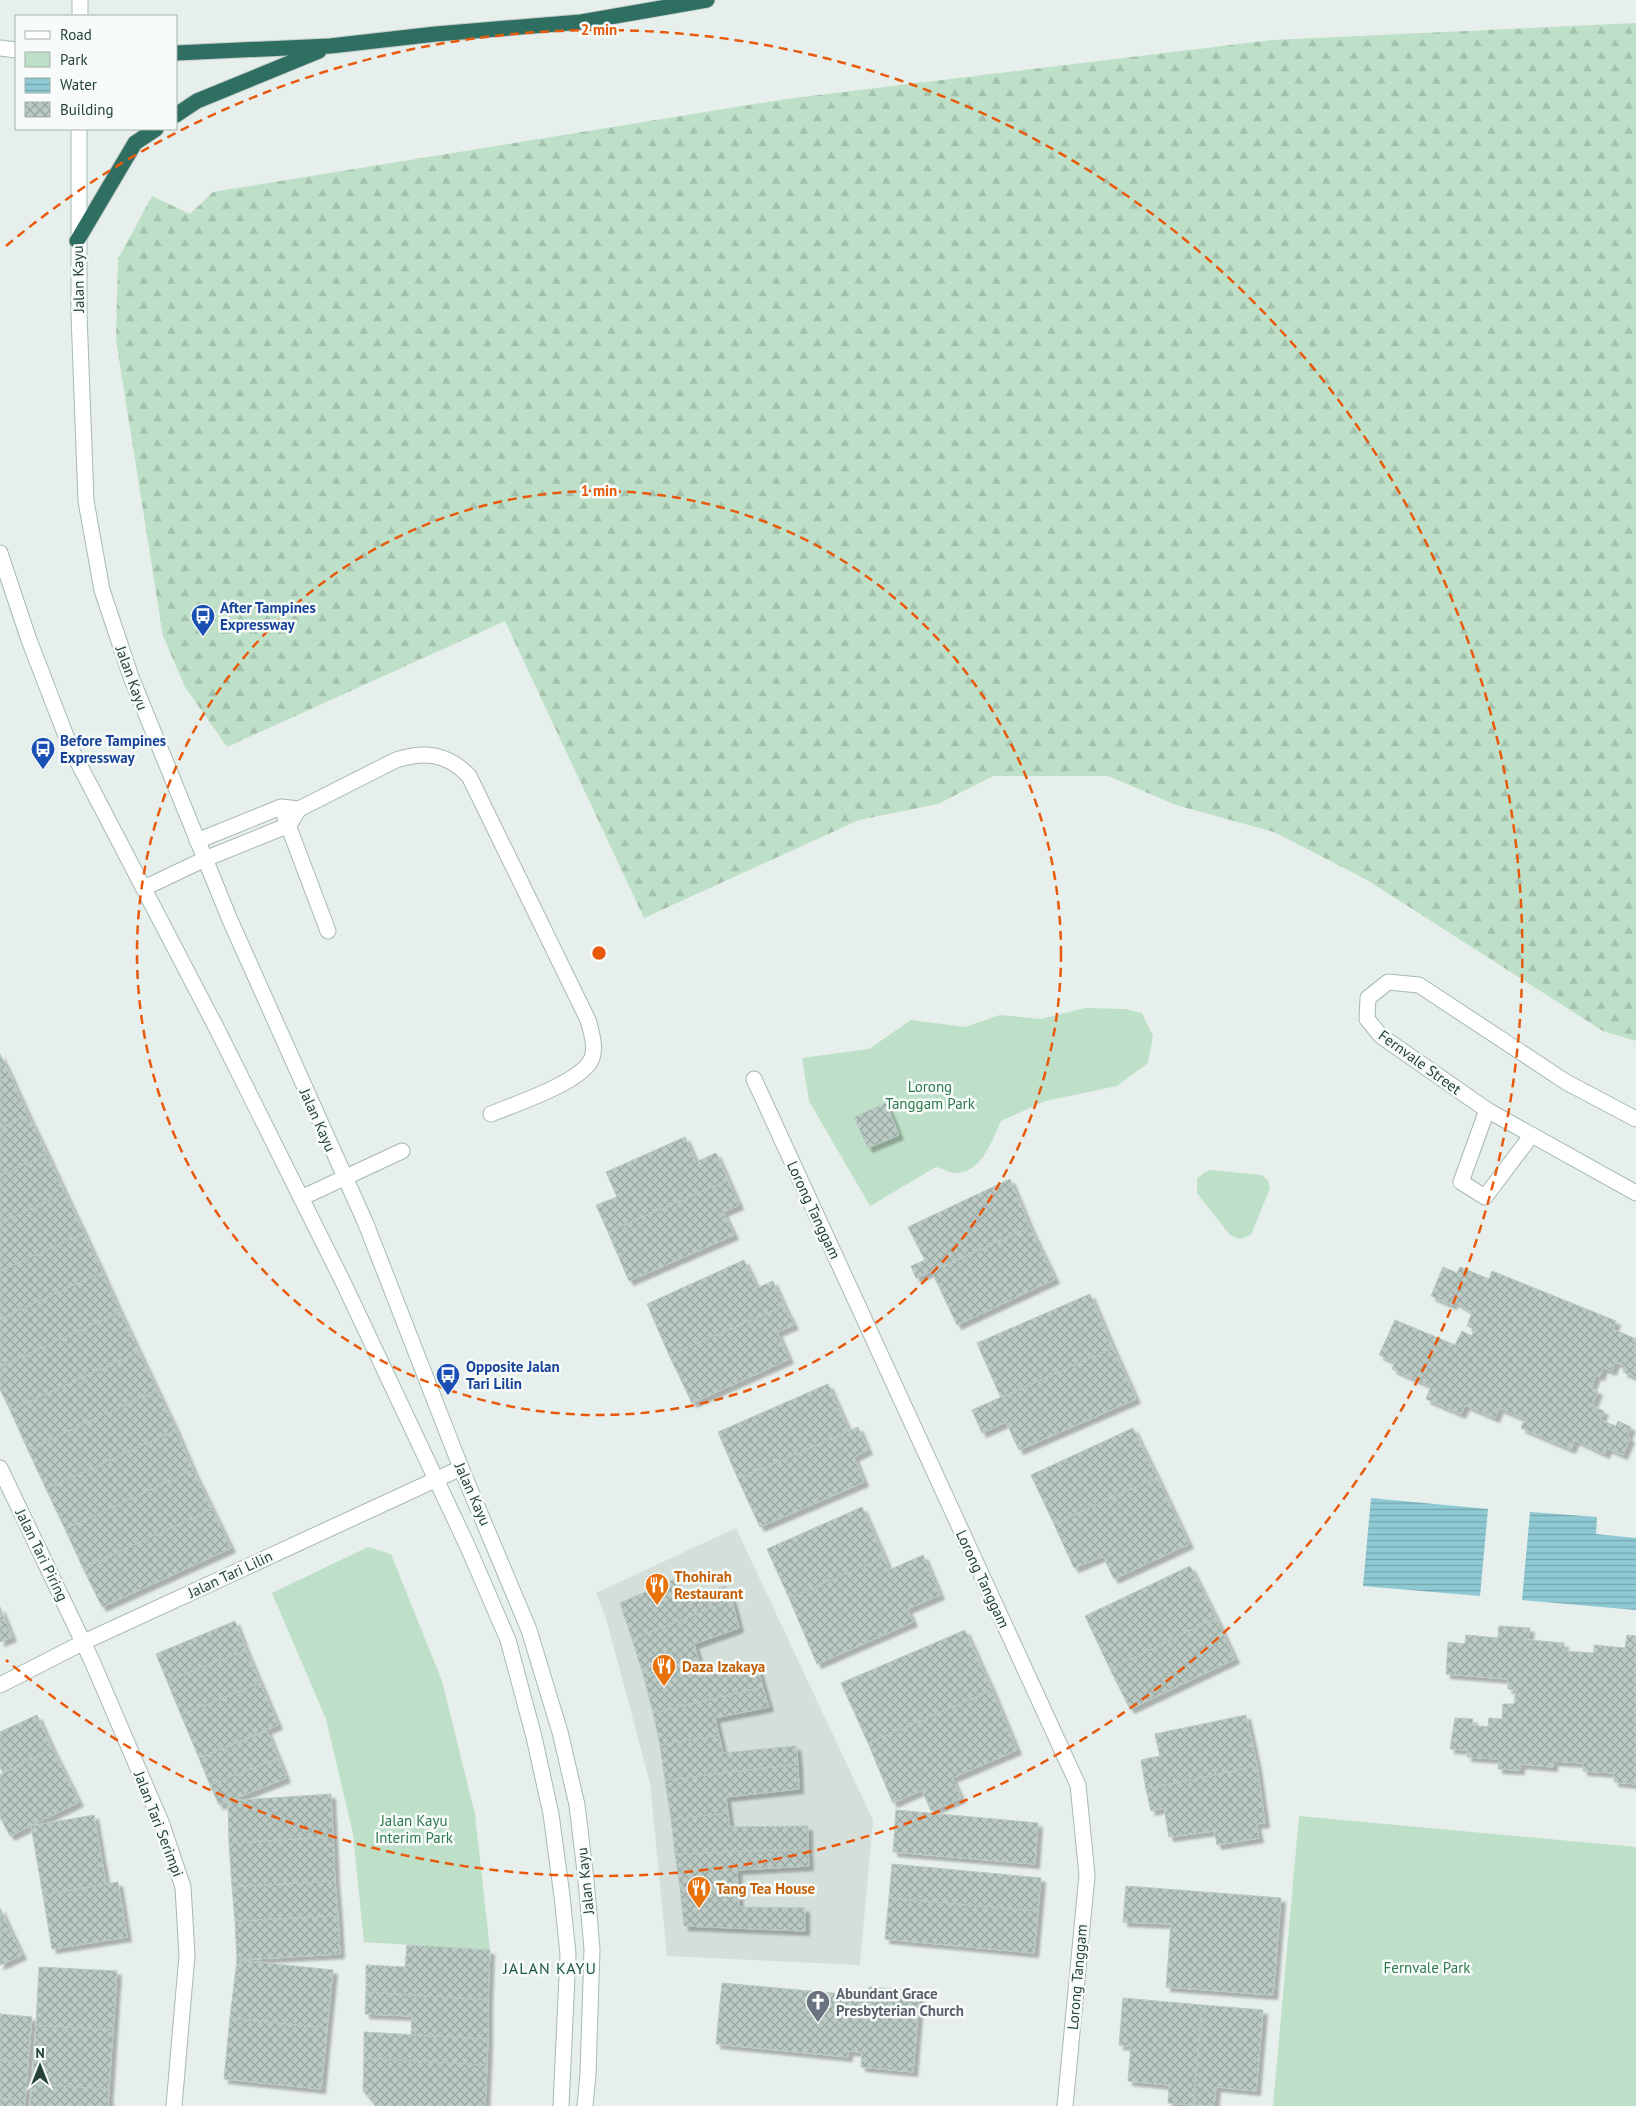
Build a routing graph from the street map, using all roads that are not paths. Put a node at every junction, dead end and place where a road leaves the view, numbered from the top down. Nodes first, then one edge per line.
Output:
1 (80, 0) edge
2 (707, 0) edge
3 (80, 15) edge
4 (330, 46) junction
5 (0, 48) edge
6 (15, 50) edge
7 (178, 53) edge
8 (178, 114) edge
9 (79, 130) edge
10 (154, 130) edge
11 (77, 241) junction
12 (0, 553) edge
13 (282, 807) junction
14 (299, 809) junction
15 (288, 825) junction
16 (197, 841) junction
17 (205, 859) junction
18 (144, 888) junction
19 (328, 930) dead end
20 (754, 1079) dead end
21 (1487, 1110) junction
22 (491, 1114) dead end
23 (1636, 1119) edge
24 (1531, 1136) junction
25 (402, 1151) dead end
26 (344, 1177) junction
27 (1636, 1193) edge
28 (301, 1198) junction
29 (0, 1468) edge
30 (461, 1468) junction
31 (436, 1478) junction
32 (84, 1642) junction
33 (0, 1685) edge
34 (174, 2106) edge
35 (560, 2106) edge
36 (585, 2106) edge
37 (1065, 2106) edge

1 - 3 main road
2 - 4 highway
4 - 7 highway
4 - 8 highway
5 - 6 main road
9 - 11 main road, Jalan Kayu
10 - 11 highway
11 - 16 main road, Jalan Kayu
12 - 18 main road, Jalan Kayu
13 - 14 main road
13 - 15 main road
13 - 16 main road
14 - 15 main road
14 - 22 main road
15 - 17 main road
15 - 19 main road
16 - 17 main road, Jalan Kayu
17 - 18 main road
17 - 26 main road, Jalan Kayu
18 - 28 main road, Jalan Kayu
20 - 37 main road, Lorong Tanggam
21 - 23 main road, Fernvale Street
21 - 24 main road, Fernvale Street
21 - 24 main road
24 - 27 main road, Fernvale Street
25 - 26 main road
26 - 28 main road
26 - 30 main road, Jalan Kayu
28 - 31 main road, Jalan Kayu
29 - 32 main road, Jalan Tari Piring
30 - 31 main road, Jalan Tari Lilin
30 - 36 main road, Jalan Kayu
31 - 32 main road, Jalan Tari Lilin
31 - 35 main road, Jalan Kayu
32 - 33 main road, Jalan Tari Lilin
32 - 34 main road, Jalan Tari Serimpi

